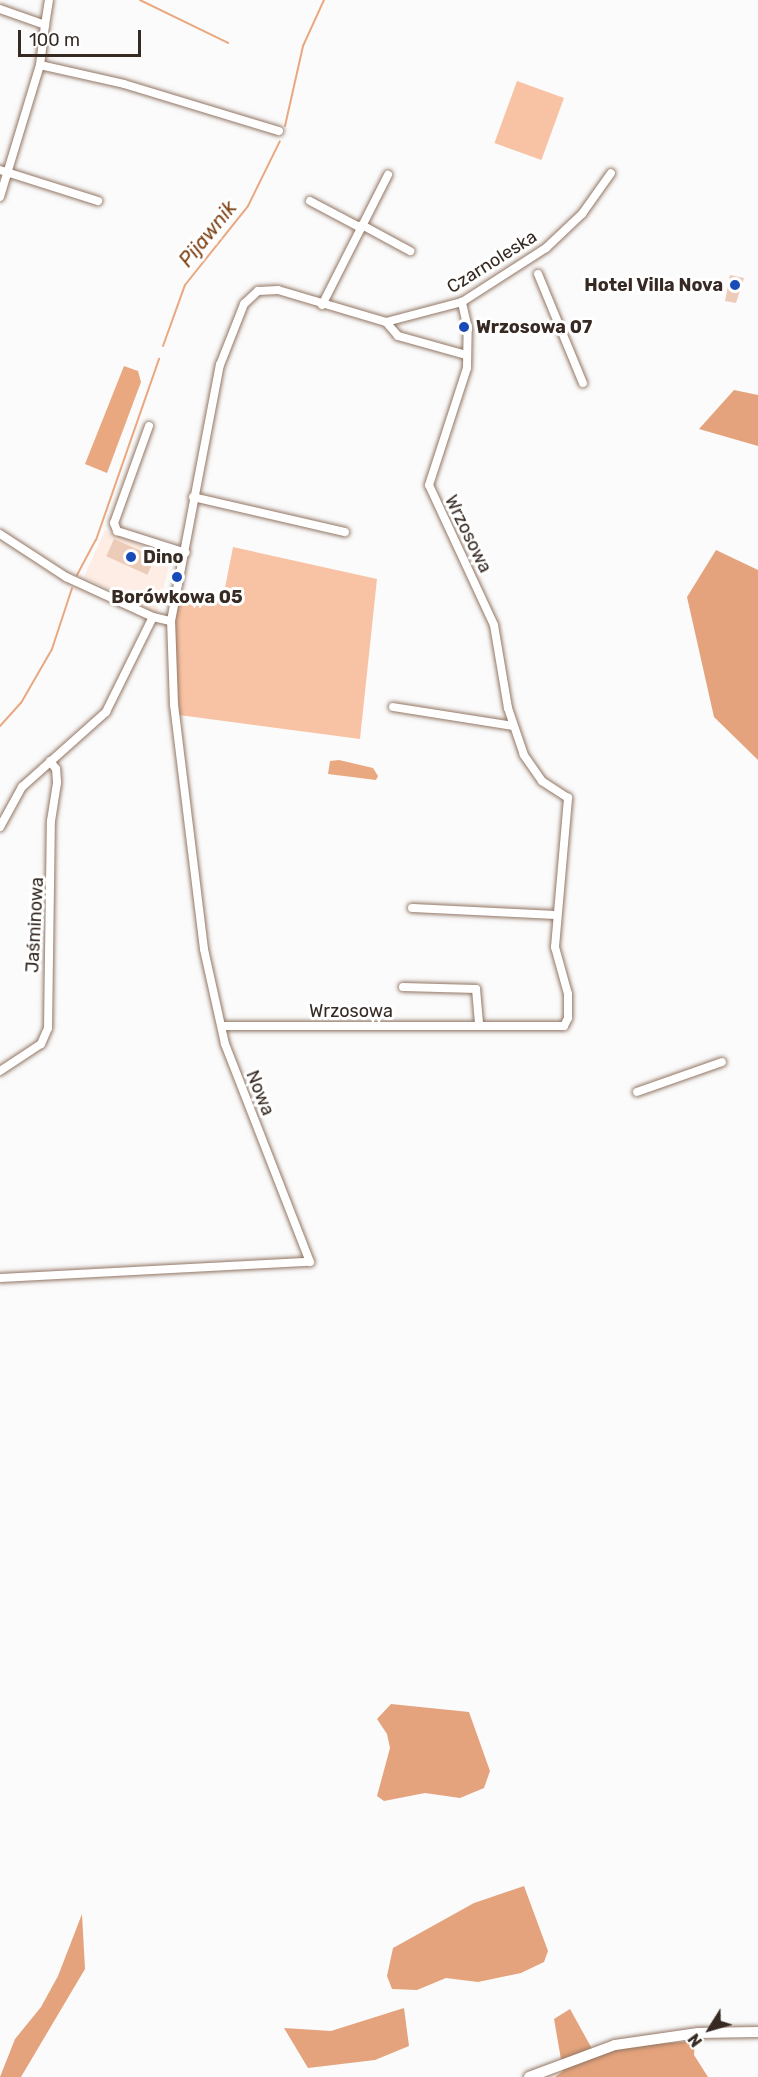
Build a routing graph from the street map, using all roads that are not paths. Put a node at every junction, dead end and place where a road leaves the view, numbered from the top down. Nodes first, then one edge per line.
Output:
1 (49, 0) edge
2 (0, 9) edge
3 (45, 25) junction
4 (39, 65) junction
5 (279, 131) dead end
6 (0, 170) edge
7 (8, 173) junction
8 (610, 173) dead end
9 (388, 175) dead end
10 (0, 197) edge
11 (98, 201) dead end
12 (310, 201) dead end
13 (362, 227) junction
14 (410, 251) dead end
15 (538, 274) dead end
16 (462, 302) junction
17 (322, 305) junction
18 (386, 322) junction
19 (466, 355) junction
20 (583, 383) dead end
21 (149, 426) dead end
22 (193, 496) junction
23 (345, 532) dead end
24 (0, 534) edge
25 (186, 553) junction
26 (153, 617) junction
27 (171, 621) junction
28 (393, 707) dead end
29 (513, 726) junction
30 (50, 761) junction
31 (0, 827) edge
32 (412, 908) dead end
33 (557, 915) junction
34 (403, 987) dead end
35 (222, 1026) junction
36 (479, 1026) junction
37 (722, 1062) dead end
38 (0, 1071) edge
39 (637, 1092) dead end
40 (0, 1278) edge
41 (758, 2032) edge
42 (529, 2077) edge

1 - 3 street
2 - 3 street
3 - 4 street
4 - 5 street
4 - 7 street
6 - 7 street
7 - 10 street
7 - 11 street
8 - 16 street, Czarnoleska
9 - 13 street
12 - 13 street
13 - 14 street
13 - 17 street
15 - 20 street
16 - 18 street, Czarnoleska
16 - 19 street, Wrzosowa
17 - 18 street, Czarnoleska
17 - 22 street, Czarnoleska
18 - 19 street
19 - 29 street, Wrzosowa
21 - 25 street
22 - 23 street
22 - 25 street, Czarnoleska
24 - 26 street
25 - 27 street, Czarnoleska
26 - 27 street
26 - 30 street
27 - 35 street, Nowa
28 - 29 street
29 - 33 street, Wrzosowa
30 - 31 street
30 - 38 street, Jaśminowa
32 - 33 street
33 - 36 street, Wrzosowa
34 - 36 street, Wrzosowa
35 - 36 street, Wrzosowa
35 - 40 street, Nowa
37 - 39 street
41 - 42 street

